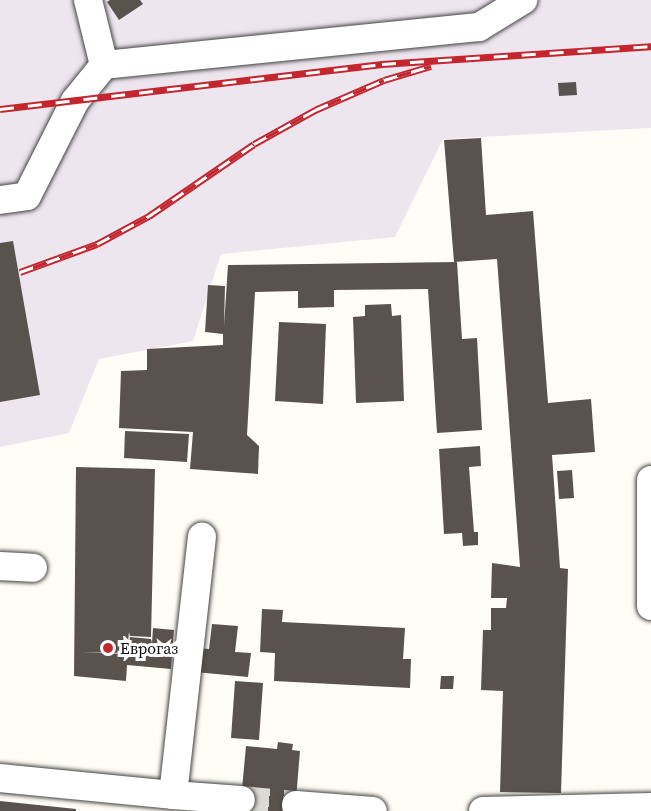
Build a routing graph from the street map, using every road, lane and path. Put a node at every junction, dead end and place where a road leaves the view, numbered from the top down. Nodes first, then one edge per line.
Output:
1 (88, 0) edge
2 (523, 0) edge
3 (104, 65) junction
4 (0, 200) edge
5 (651, 480) edge
6 (202, 537) dead end
7 (0, 566) edge
8 (33, 568) dead end
9 (651, 606) edge
10 (0, 778) edge
11 (173, 795) junction
12 (91, 799) edge
13 (241, 800) tunnel mouth
14 (296, 805) dead end
15 (651, 807) edge
16 (373, 811) edge
17 (483, 811) edge

1 - 3 lane
2 - 3 lane
3 - 4 lane
5 - 9 lane
6 - 11 lane
7 - 8 lane
10 - 12 lane
11 - 12 lane
11 - 13 lane
14 - 16 lane
15 - 17 lane

